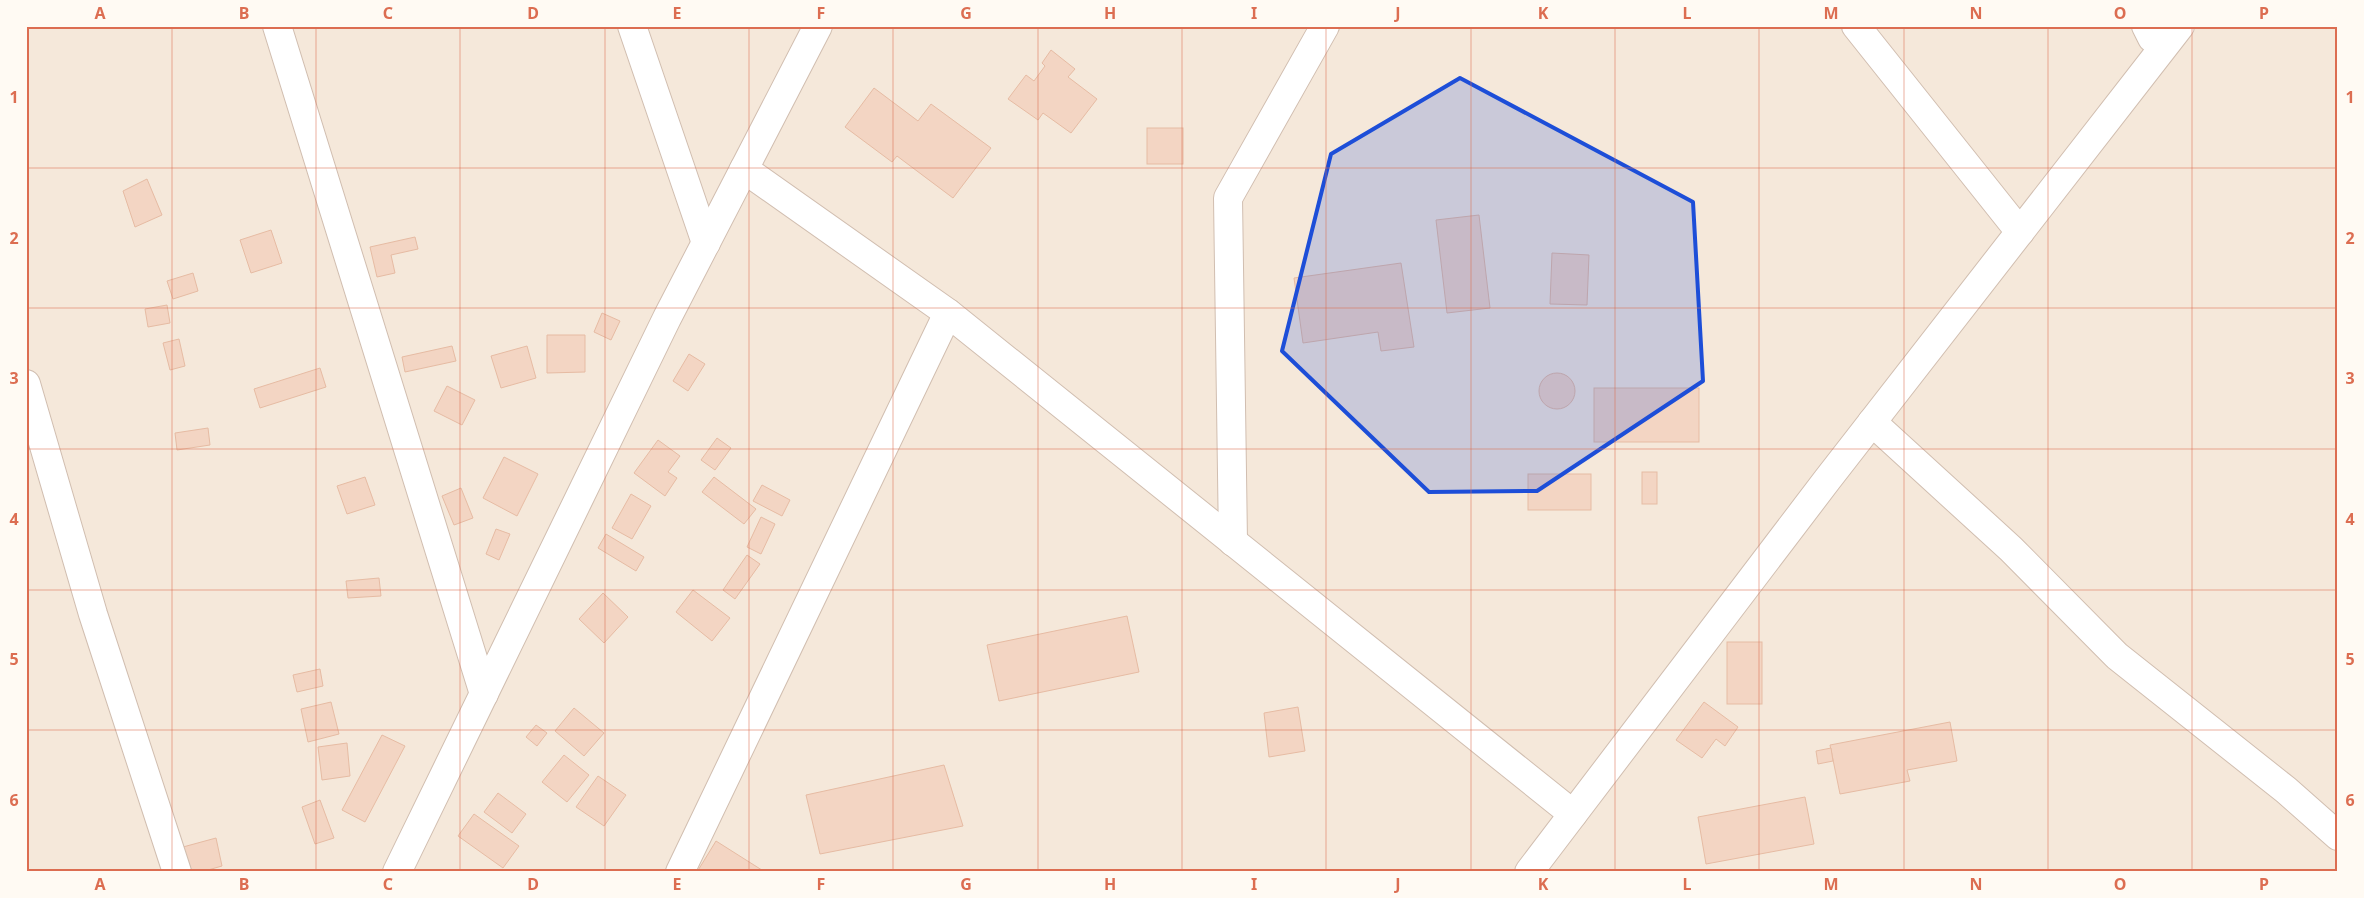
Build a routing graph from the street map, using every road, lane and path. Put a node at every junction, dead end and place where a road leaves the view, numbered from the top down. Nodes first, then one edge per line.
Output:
1 (277, 26) edge
2 (632, 26) edge
3 (818, 26) edge
4 (1325, 26) edge
5 (1856, 26) edge
6 (2180, 26) edge
7 (744, 169) junction
8 (2020, 232) junction
9 (706, 243) junction
10 (948, 314) junction
11 (26, 384) edge
12 (1872, 422) junction
13 (1234, 542) junction
14 (484, 694) junction
15 (1573, 814) junction
16 (2338, 836) edge
17 (177, 872) edge
18 (396, 872) edge
19 (680, 872) edge
20 (1529, 872) edge

1 - 14 street
2 - 9 street
3 - 7 street
4 - 13 street
5 - 8 street
6 - 8 street
7 - 9 street
7 - 10 street
8 - 12 street
9 - 14 street
10 - 13 street
10 - 19 street
11 - 17 street
12 - 15 street
12 - 16 street
13 - 15 street
14 - 18 street
15 - 20 street

